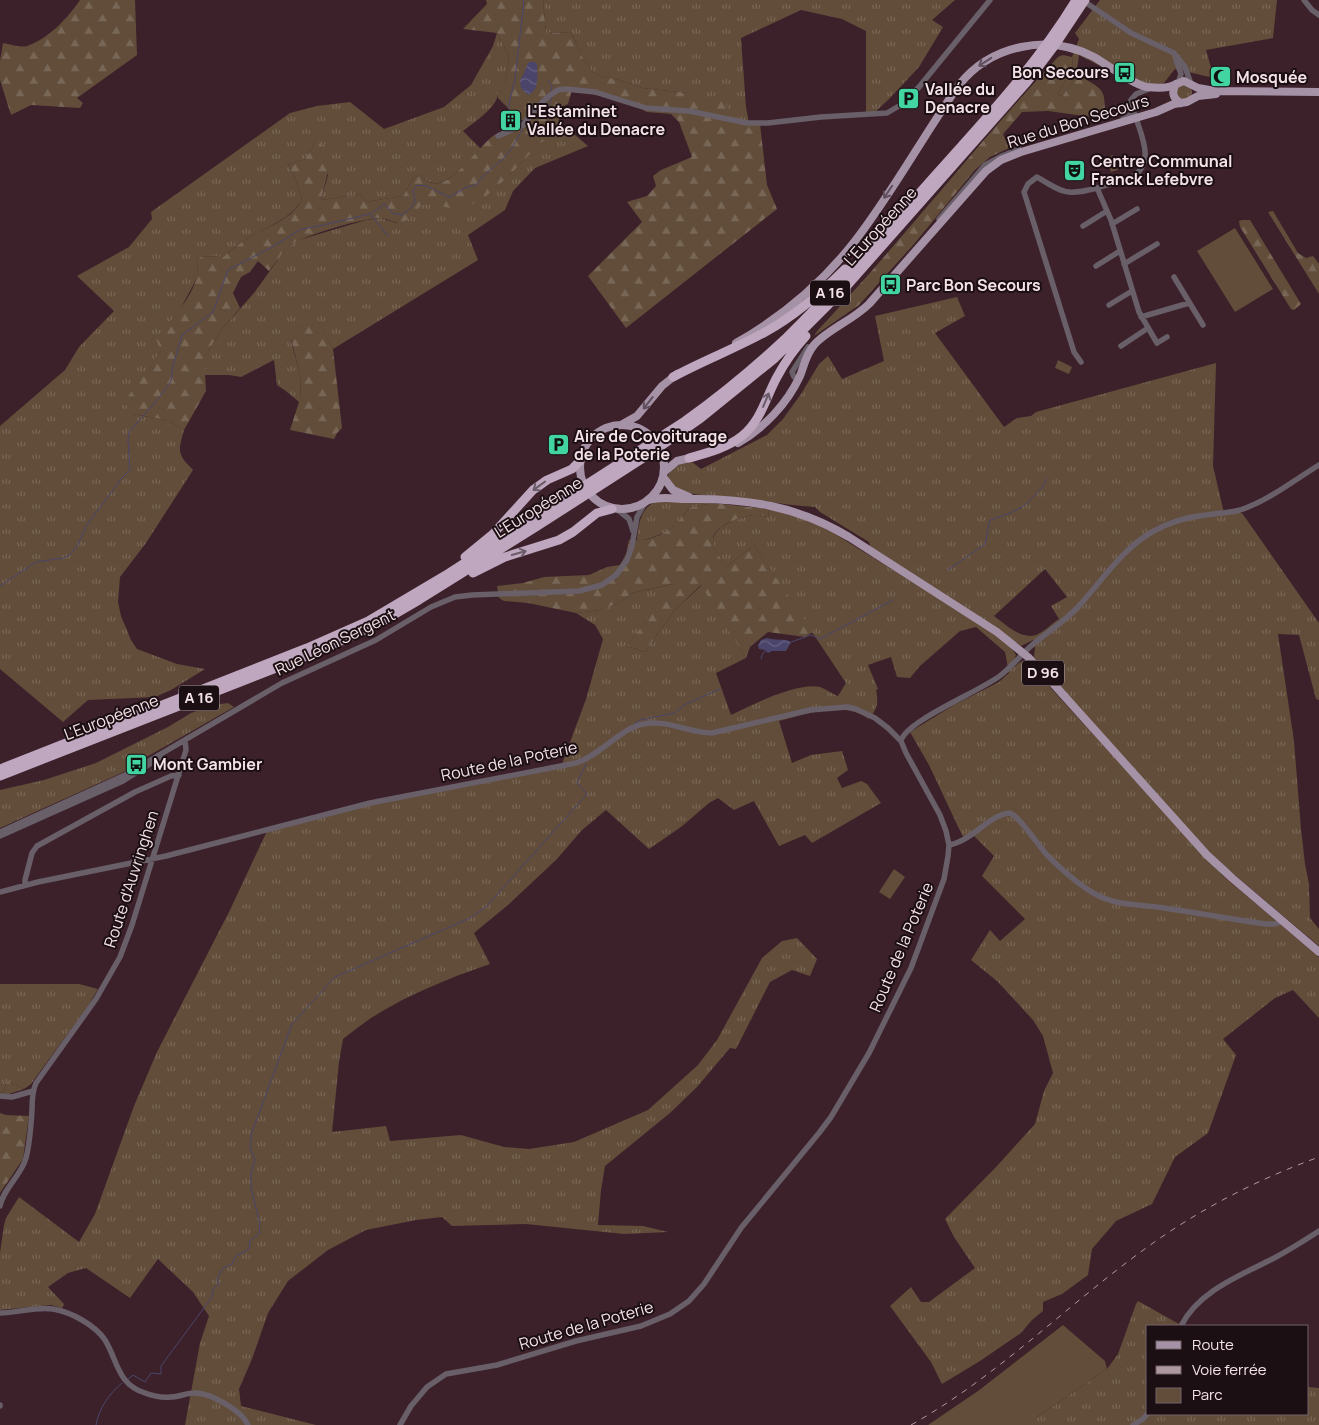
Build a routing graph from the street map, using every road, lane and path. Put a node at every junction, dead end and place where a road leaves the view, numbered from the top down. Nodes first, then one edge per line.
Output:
1 (990, 0) edge
2 (1076, 0) edge
3 (1084, 0) edge
4 (1304, 0) edge
5 (1319, 15) edge
6 (1158, 46) junction
7 (1177, 84) junction
8 (1192, 84) junction
9 (1155, 87) junction
10 (1319, 92) edge
11 (1319, 96) edge
12 (1192, 99) junction
13 (1181, 103) junction
14 (1131, 105) junction
15 (1136, 118) junction
16 (498, 136) dead end
17 (1097, 188) junction
18 (922, 190) junction
19 (1137, 209) dead end
20 (1107, 211) junction
21 (1112, 224) junction
22 (1083, 226) dead end
23 (926, 237) junction
24 (1158, 244) dead end
25 (1120, 251) junction
26 (904, 262) junction
27 (1124, 264) junction
28 (1096, 266) dead end
29 (1174, 278) dead end
30 (1132, 291) junction
31 (1189, 302) junction
32 (1109, 305) dead end
33 (825, 309) junction
34 (1141, 317) junction
35 (1203, 325) dead end
36 (1148, 328) junction
37 (1167, 337) dead end
38 (1121, 346) dead end
39 (1081, 362) dead end
40 (673, 377) junction
41 (798, 378) junction
42 (621, 425) junction
43 (678, 431) junction
44 (689, 458) junction
45 (580, 461) junction
46 (1319, 465) edge
47 (663, 475) junction
48 (701, 499) junction
49 (647, 501) junction
50 (567, 502) junction
51 (615, 509) junction
52 (634, 535) junction
53 (434, 582) junction
54 (395, 614) junction
55 (1024, 653) junction
56 (185, 740) junction
57 (901, 741) junction
58 (176, 745) junction
59 (0, 769) edge
60 (179, 774) junction
61 (0, 776) edge
62 (0, 832) edge
63 (0, 836) edge
64 (949, 845) junction
65 (152, 858) junction
66 (25, 884) junction
67 (0, 892) edge
68 (1283, 922) junction
69 (1319, 952) edge
70 (33, 1091) junction
71 (0, 1096) edge
72 (0, 1206) edge
73 (1319, 1231) edge
74 (0, 1313) edge
75 (1182, 1325) edge
76 (1146, 1415) edge
77 (248, 1425) edge
78 (400, 1425) edge
79 (1133, 1425) edge

1 - 16 street
2 - 18 highway, L'Européenne / A 16
3 - 6 street
3 - 33 highway, L'Européenne / A 16
4 - 5 street
6 - 7 street
6 - 8 street
7 - 8 main road
7 - 9 main road
7 - 13 main road
8 - 10 main road
8 - 12 main road
9 - 14 street, Rue du Bon Secours
9 -> 40 main road
11 - 12 main road
12 - 13 main road
13 - 15 main road, Rue du Bon Secours
14 - 15 street
14 - 23 street, Rue du Bon Secours
15 - 17 street
15 - 23 main road, Rue du Bon Secours
17 - 20 street
17 - 39 street
18 - 40 highway
18 - 43 highway, L'Européenne / A 16
19 - 21 street
20 - 21 street
20 - 22 street
21 - 25 street
23 - 26 main road, Rue du Bon Secours
24 - 27 street
25 - 27 street
25 - 28 street
26 - 41 main road, Rue du Bon Secours
26 - 41 street, Rue du Bon Secours
27 - 30 street
29 - 31 street
30 - 32 street
30 - 34 street
31 - 34 street
31 - 35 street
33 - 43 highway, L'Européenne / A 16
44 -> 33 highway
34 - 36 street
36 - 37 street
36 - 38 street
40 -> 42 main road
41 - 44 main road
42 - 45 main road
42 - 47 main road
43 - 50 highway, L'Européenne / A 16
44 - 47 main road
45 - 51 main road
45 -> 53 highway
46 - 55 street
47 - 48 main road, D 96
47 - 49 main road
48 - 49 main road, D 96
48 - 55 main road, D 96
49 - 51 main road
49 - 52 street, Rue Léon Sergent
50 - 53 highway, L'Européenne / A 16
50 - 54 highway, L'Européenne / A 16
51 - 52 street
54 -> 51 highway
52 - 56 street, Rue Léon Sergent
53 - 59 highway, L'Européenne / A 16
54 - 61 highway, L'Européenne / A 16
55 - 57 street
55 - 68 main road, D 96
56 - 58 street, Rue Léon Sergent
56 - 60 street, Route d'Auvringhen
57 - 64 street, Route de la Poterie
57 - 65 street, Route de la Poterie
58 - 62 street, Rue Léon Sergent
58 - 63 street, Rue Léon Sergent
60 - 65 street, Route d'Auvringhen
60 - 66 street
64 - 68 street
64 - 78 street, Route de la Poterie
65 - 66 street, Route de la Poterie
65 - 70 street, Route d'Auvringhen
66 - 67 street, Route de la Poterie
68 - 69 main road, D 96
70 - 71 street
70 - 72 street, Route d'Auvringhen
73 - 75 street
74 - 77 street
76 - 79 street

